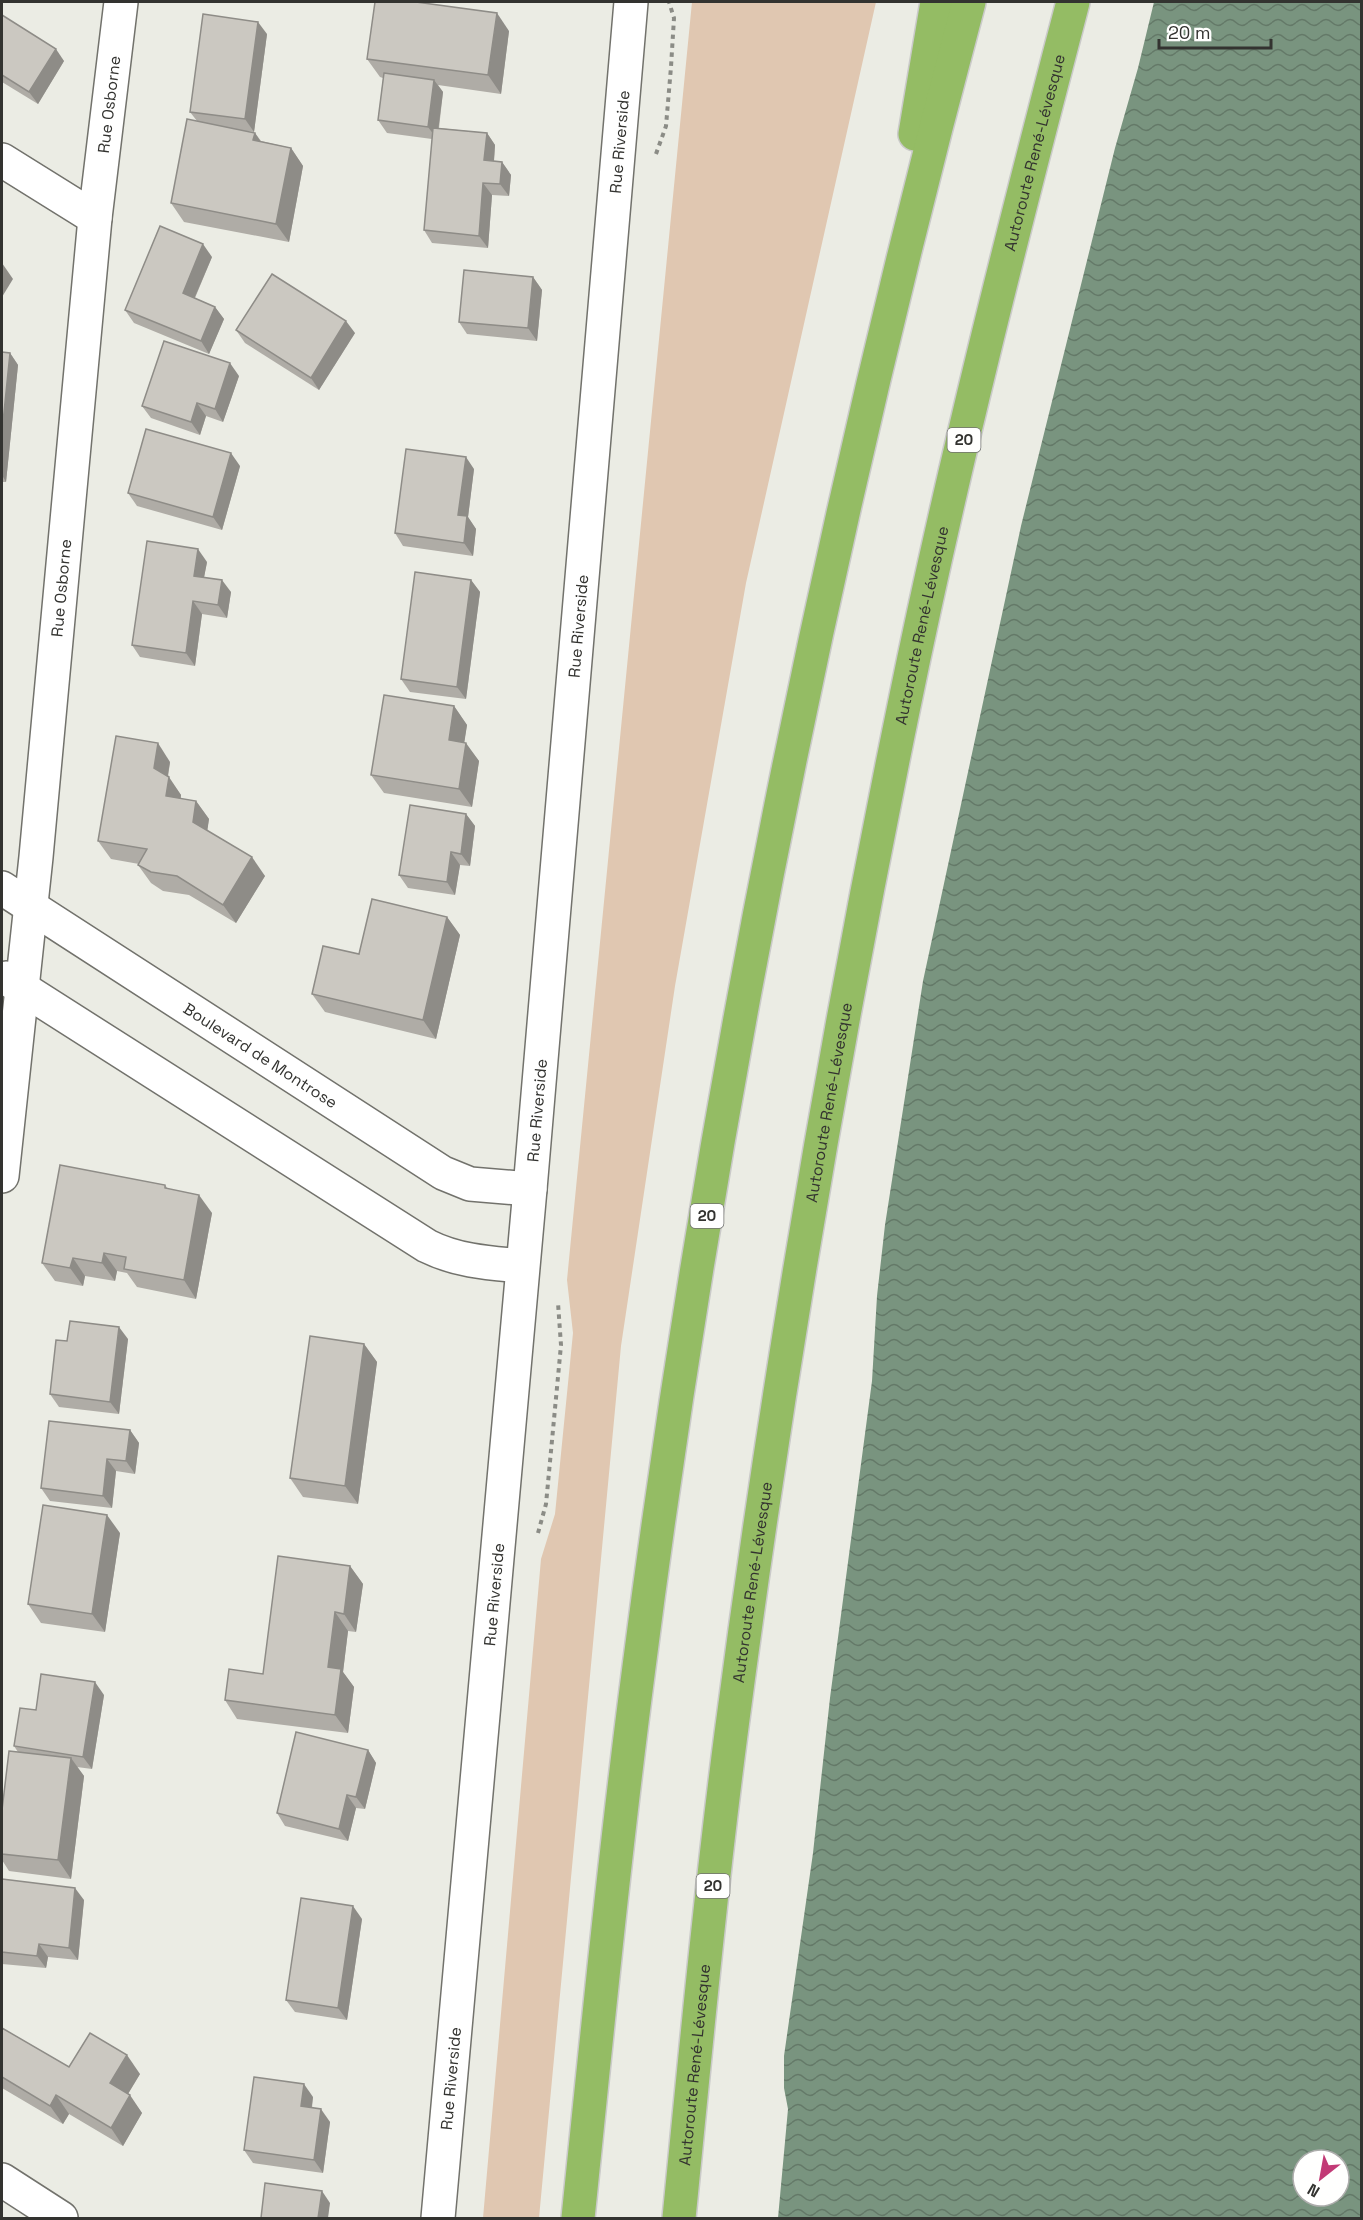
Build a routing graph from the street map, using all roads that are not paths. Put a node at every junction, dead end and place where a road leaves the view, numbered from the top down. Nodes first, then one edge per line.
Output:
1 (121, 2) edge
2 (631, 2) edge
3 (937, 2) edge
4 (969, 2) edge
5 (1074, 2) edge
6 (2, 160) edge
7 (95, 218) junction
8 (872, 387) junction
9 (2, 888) edge
10 (31, 906) junction
11 (12, 982) edge
12 (2, 1176) edge
13 (530, 1189) junction
14 (522, 1266) junction
15 (2, 2180) edge
16 (61, 2218) edge
17 (438, 2218) edge
18 (578, 2218) edge
19 (680, 2218) edge

1 - 7 street, Rue Osborne
2 - 13 street, Rue Riverside
3 - 8 highway
4 - 8 highway, 20
5 - 19 highway, Autoroute René-Lévesque / 20
6 - 7 street
7 - 10 street, Rue Osborne
8 - 18 highway, 20
9 - 10 street, Boulevard de Montrose
10 - 11 street, Rue Osborne
10 - 13 street, Boulevard de Montrose
11 - 12 street, Rue Osborne
11 - 14 street
13 - 14 street, Rue Riverside
14 - 17 street, Rue Riverside
15 - 16 street

